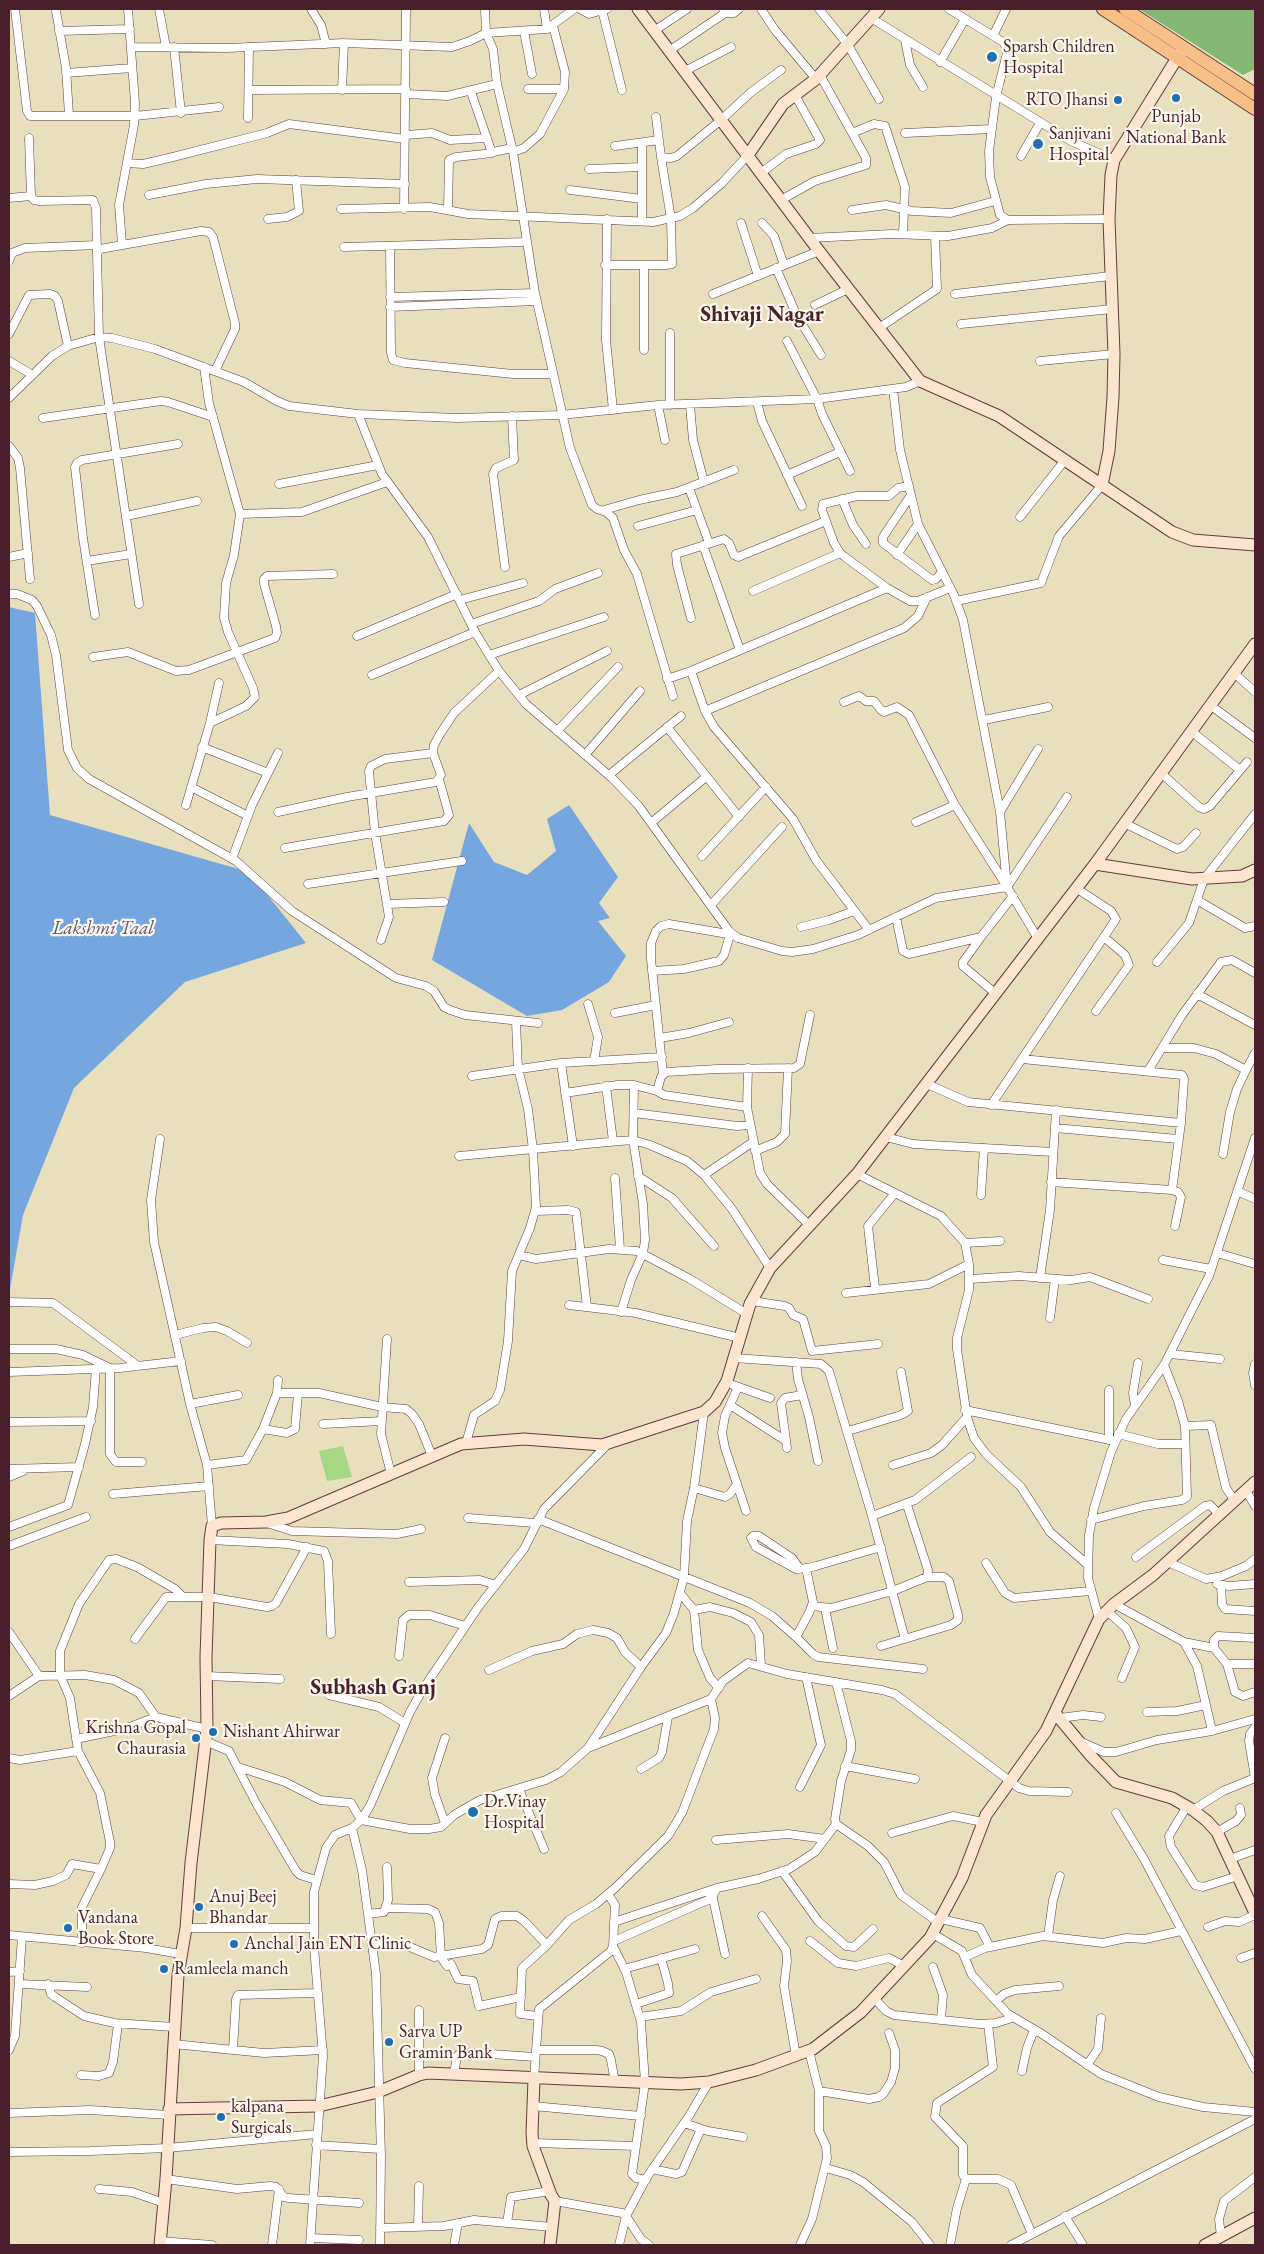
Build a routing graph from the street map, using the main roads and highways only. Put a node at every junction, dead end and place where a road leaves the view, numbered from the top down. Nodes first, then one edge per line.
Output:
1 (1103, 9) edge
2 (1125, 9) edge
3 (1180, 52) junction
4 (1255, 94) edge
5 (1255, 109) edge

1 - 3 main road
2 - 3 main road
3 - 4 main road
3 - 5 main road

